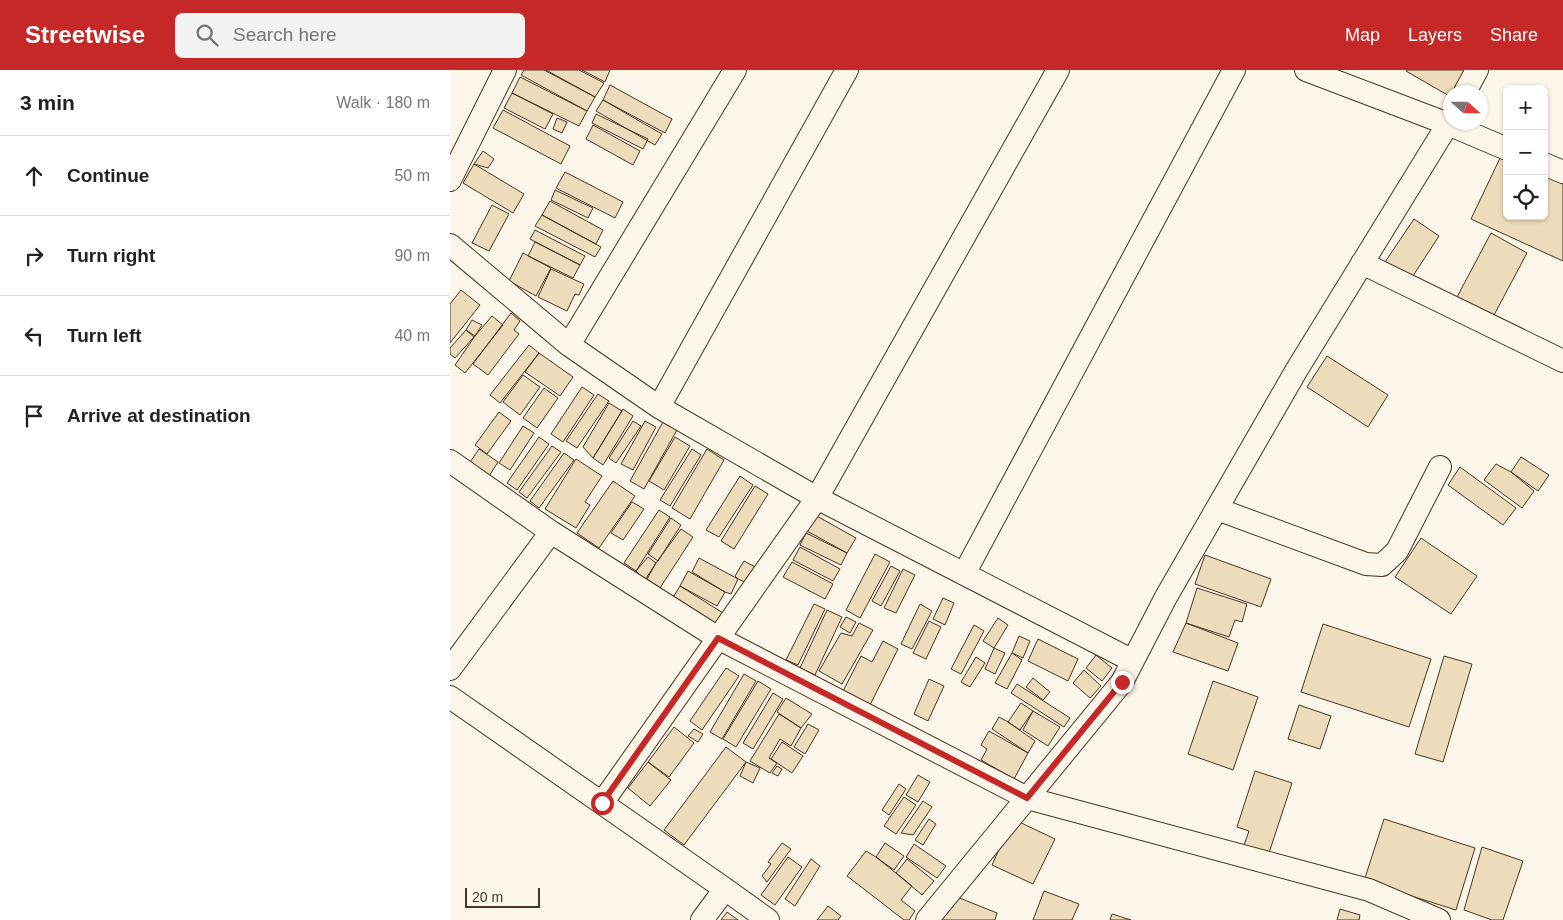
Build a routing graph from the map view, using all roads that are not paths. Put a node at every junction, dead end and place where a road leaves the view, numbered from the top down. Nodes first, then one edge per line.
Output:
1 (505, 70) edge
2 (735, 70) edge
3 (847, 70) edge
4 (1058, 70) edge
5 (1234, 70) edge
6 (1306, 70) edge
7 (1477, 70) edge
8 (1469, 85) edge
9 (1443, 120) edge
10 (1444, 130) edge
11 (1466, 130) edge
12 (1503, 147) edge
13 (1548, 166) edge
14 (1563, 172) edge
15 (450, 180) edge
16 (450, 245) edge
17 (1362, 263) junction
18 (569, 345) junction
19 (1563, 360) edge
20 (659, 407) junction
21 (450, 461) edge
22 (1440, 467) dead end
23 (817, 498) junction
24 (1216, 509) junction
25 (551, 532) junction
26 (964, 574) junction
27 (718, 638) junction
28 (1133, 661) junction
29 (450, 669) edge
30 (450, 697) edge
31 (1027, 798) junction
32 (602, 803) junction
33 (725, 889) junction
34 (702, 920) edge
35 (768, 920) edge
36 (927, 920) edge
37 (1440, 920) edge

1 - 15 street
2 - 18 street
3 - 20 street
4 - 23 street
5 - 26 street
6 - 9 street
7 - 8 street
10 - 17 street
11 - 12 street
13 - 14 street
16 - 18 street
17 - 19 street
17 - 24 street
18 - 20 street
20 - 23 street
21 - 25 street
22 - 24 street
23 - 26 street
23 - 27 street
24 - 28 street
25 - 27 street
25 - 29 street
26 - 28 street
27 - 31 street
27 - 32 street
28 - 31 street
30 - 32 street
31 - 36 street
31 - 37 street
32 - 33 street
33 - 34 street
33 - 35 street

